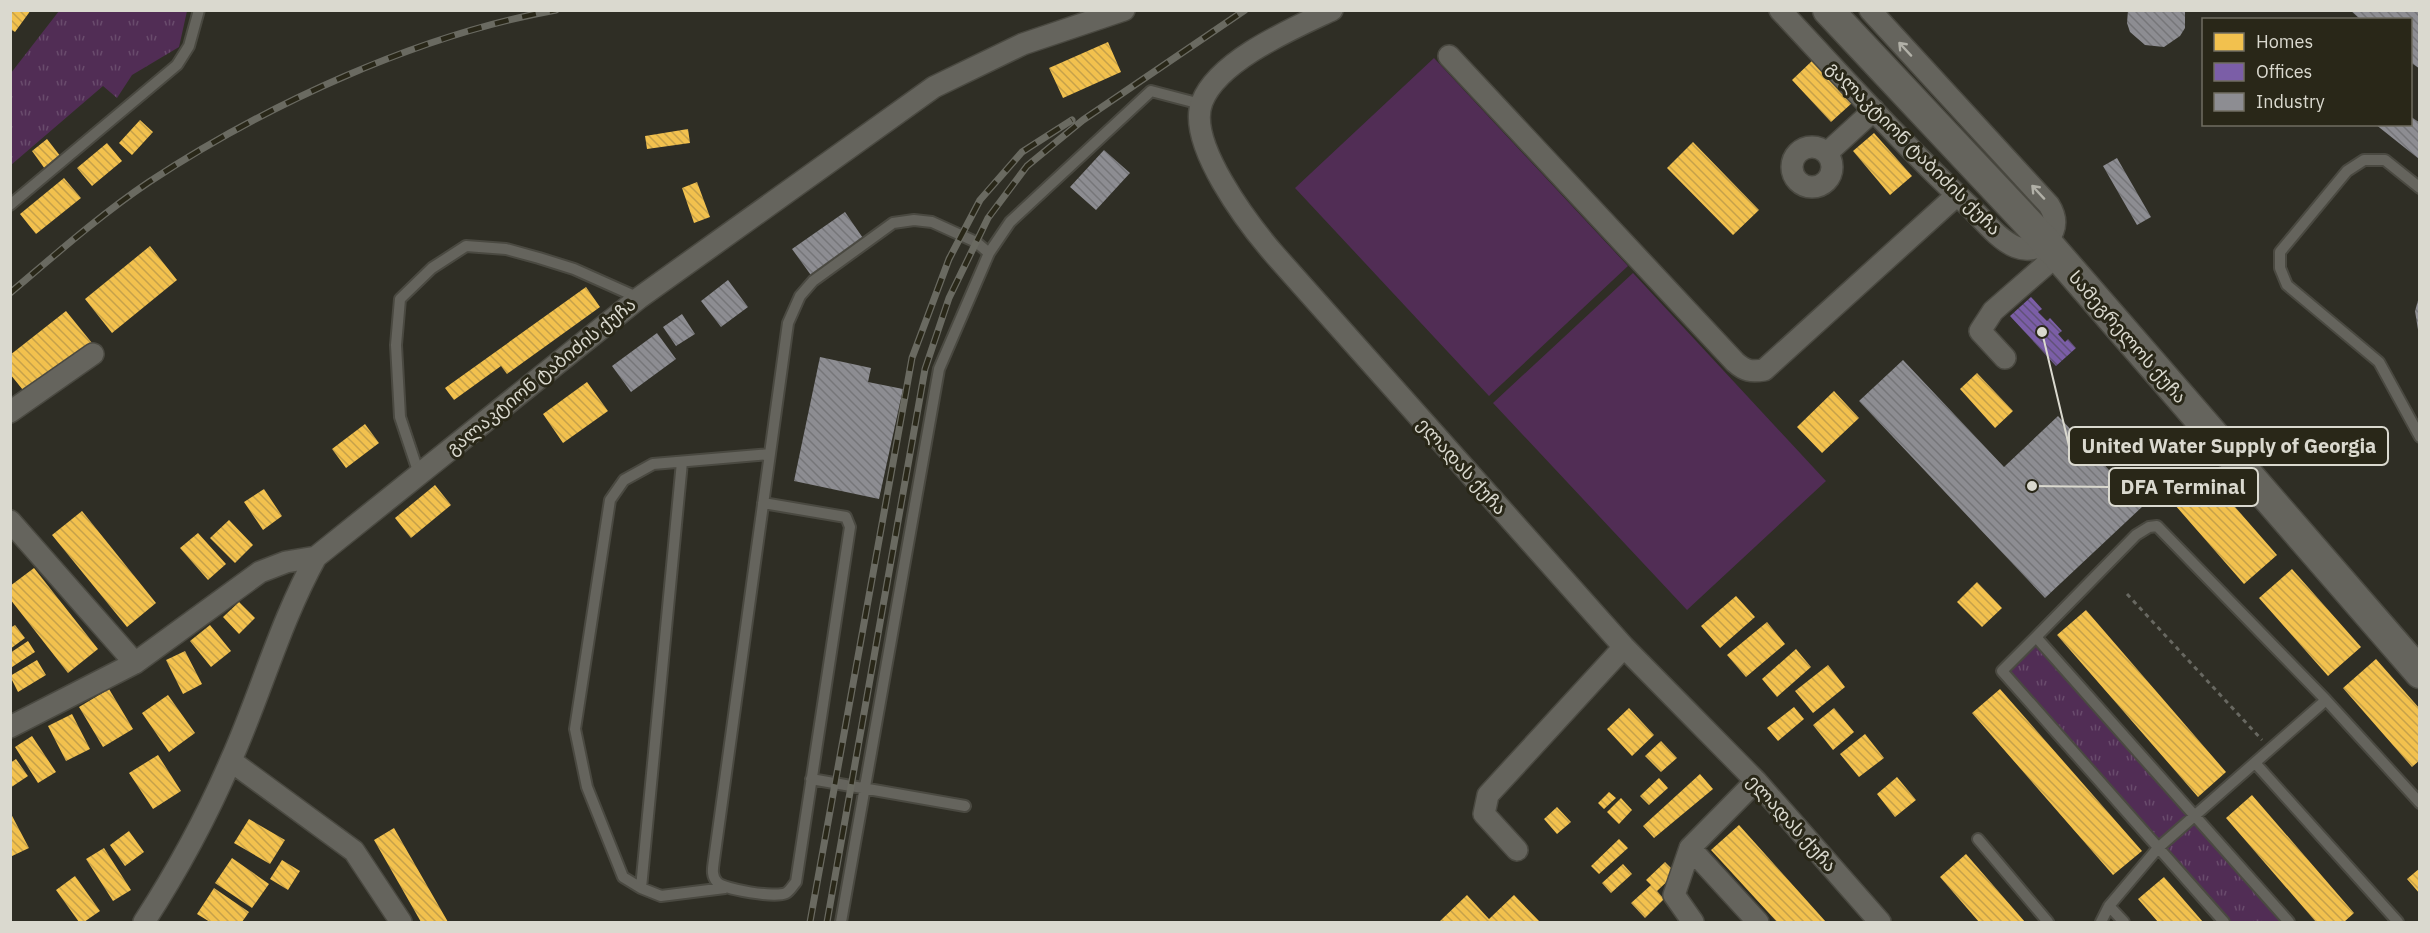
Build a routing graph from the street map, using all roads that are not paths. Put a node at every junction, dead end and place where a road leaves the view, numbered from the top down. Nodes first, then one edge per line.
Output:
1 (199, 10) edge
2 (1124, 10) edge
3 (1332, 10) edge
4 (1780, 10) edge
5 (1828, 10) edge
6 (1870, 10) edge
7 (1449, 56) dead end
8 (1202, 101) junction
9 (1874, 110) junction
10 (1827, 153) dead end
11 (2420, 188) edge
12 (1957, 195) junction
13 (10, 205) edge
14 (2051, 248) junction
15 (989, 253) junction
16 (639, 298) junction
17 (93, 354) dead end
18 (2005, 358) dead end
19 (10, 412) edge
20 (2420, 437) edge
21 (770, 454) junction
22 (682, 462) junction
23 (419, 474) junction
24 (763, 503) junction
25 (15, 534) edge
26 (316, 557) junction
27 (2036, 637) junction
28 (1624, 647) junction
29 (135, 663) junction
30 (2420, 673) edge
31 (2326, 700) junction
32 (10, 727) edge
33 (231, 761) junction
34 (2256, 764) junction
35 (812, 779) junction
36 (1756, 782) junction
37 (865, 789) junction
38 (2420, 803) edge
39 (965, 806) dead end
40 (2195, 816) junction
41 (1978, 839) dead end
42 (1690, 848) junction
43 (2158, 848) junction
44 (1517, 850) dead end
45 (641, 888) junction
46 (725, 888) junction
47 (2109, 906) junction
48 (2393, 921) edge
49 (144, 922) edge
50 (401, 922) edge
51 (842, 922) edge
52 (1693, 922) edge
53 (1758, 922) edge
54 (1880, 922) edge
55 (2048, 922) edge
56 (2101, 922) edge
57 (2124, 922) edge
58 (2224, 922) edge
59 (2289, 922) edge

1 - 13 lane
2 - 16 street, გალაკტიონ ტაბიძის ქუჩა
3 - 8 street
4 - 9 street, გალაკტიონ ტაბიძის ქუჩა
5 - 14 main road, სამეგრელოს ქუჩა
14 -> 6 street
7 - 12 street
8 - 15 lane
8 - 28 street, ელადას ქუჩა
9 - 10 street
9 - 12 street, გალაკტიონ ტაბიძის ქუჩა
11 - 20 lane
12 - 14 street, გალაკტიონ ტაბიძის ქუჩა
14 - 18 street
14 - 30 main road, სამეგრელოს ქუჩა
15 - 21 lane
15 - 37 lane
16 - 23 street, გალაკტიონ ტაბიძის ქუჩა
16 - 23 lane
17 - 19 street
21 - 22 lane
21 - 24 lane
22 - 45 lane
22 - 45 lane
23 - 26 street, გალაკტიონ ტაბიძის ქუჩა
24 - 35 lane
24 - 46 lane
25 - 29 street
26 - 29 street
26 - 33 street, გალაკტიონ ტაბიძის ქუჩა
27 - 31 lane
27 - 40 lane
27 - 43 lane
28 - 36 street, ელადას ქუჩა
28 - 44 street
29 - 32 street
31 - 34 lane
31 - 38 lane
33 - 49 street, გალაკტიონ ტაბიძის ქუჩა
33 - 50 street
34 - 40 lane
34 - 48 lane
35 - 37 lane
35 - 46 lane
36 - 42 street
36 - 54 street, ელადას ქუჩა
37 - 39 lane
37 - 51 lane
40 - 43 lane
40 - 59 lane
41 - 55 lane
42 - 52 street
42 - 53 street
43 - 47 lane
43 - 58 lane
45 - 46 lane
47 - 56 lane
47 - 57 lane

